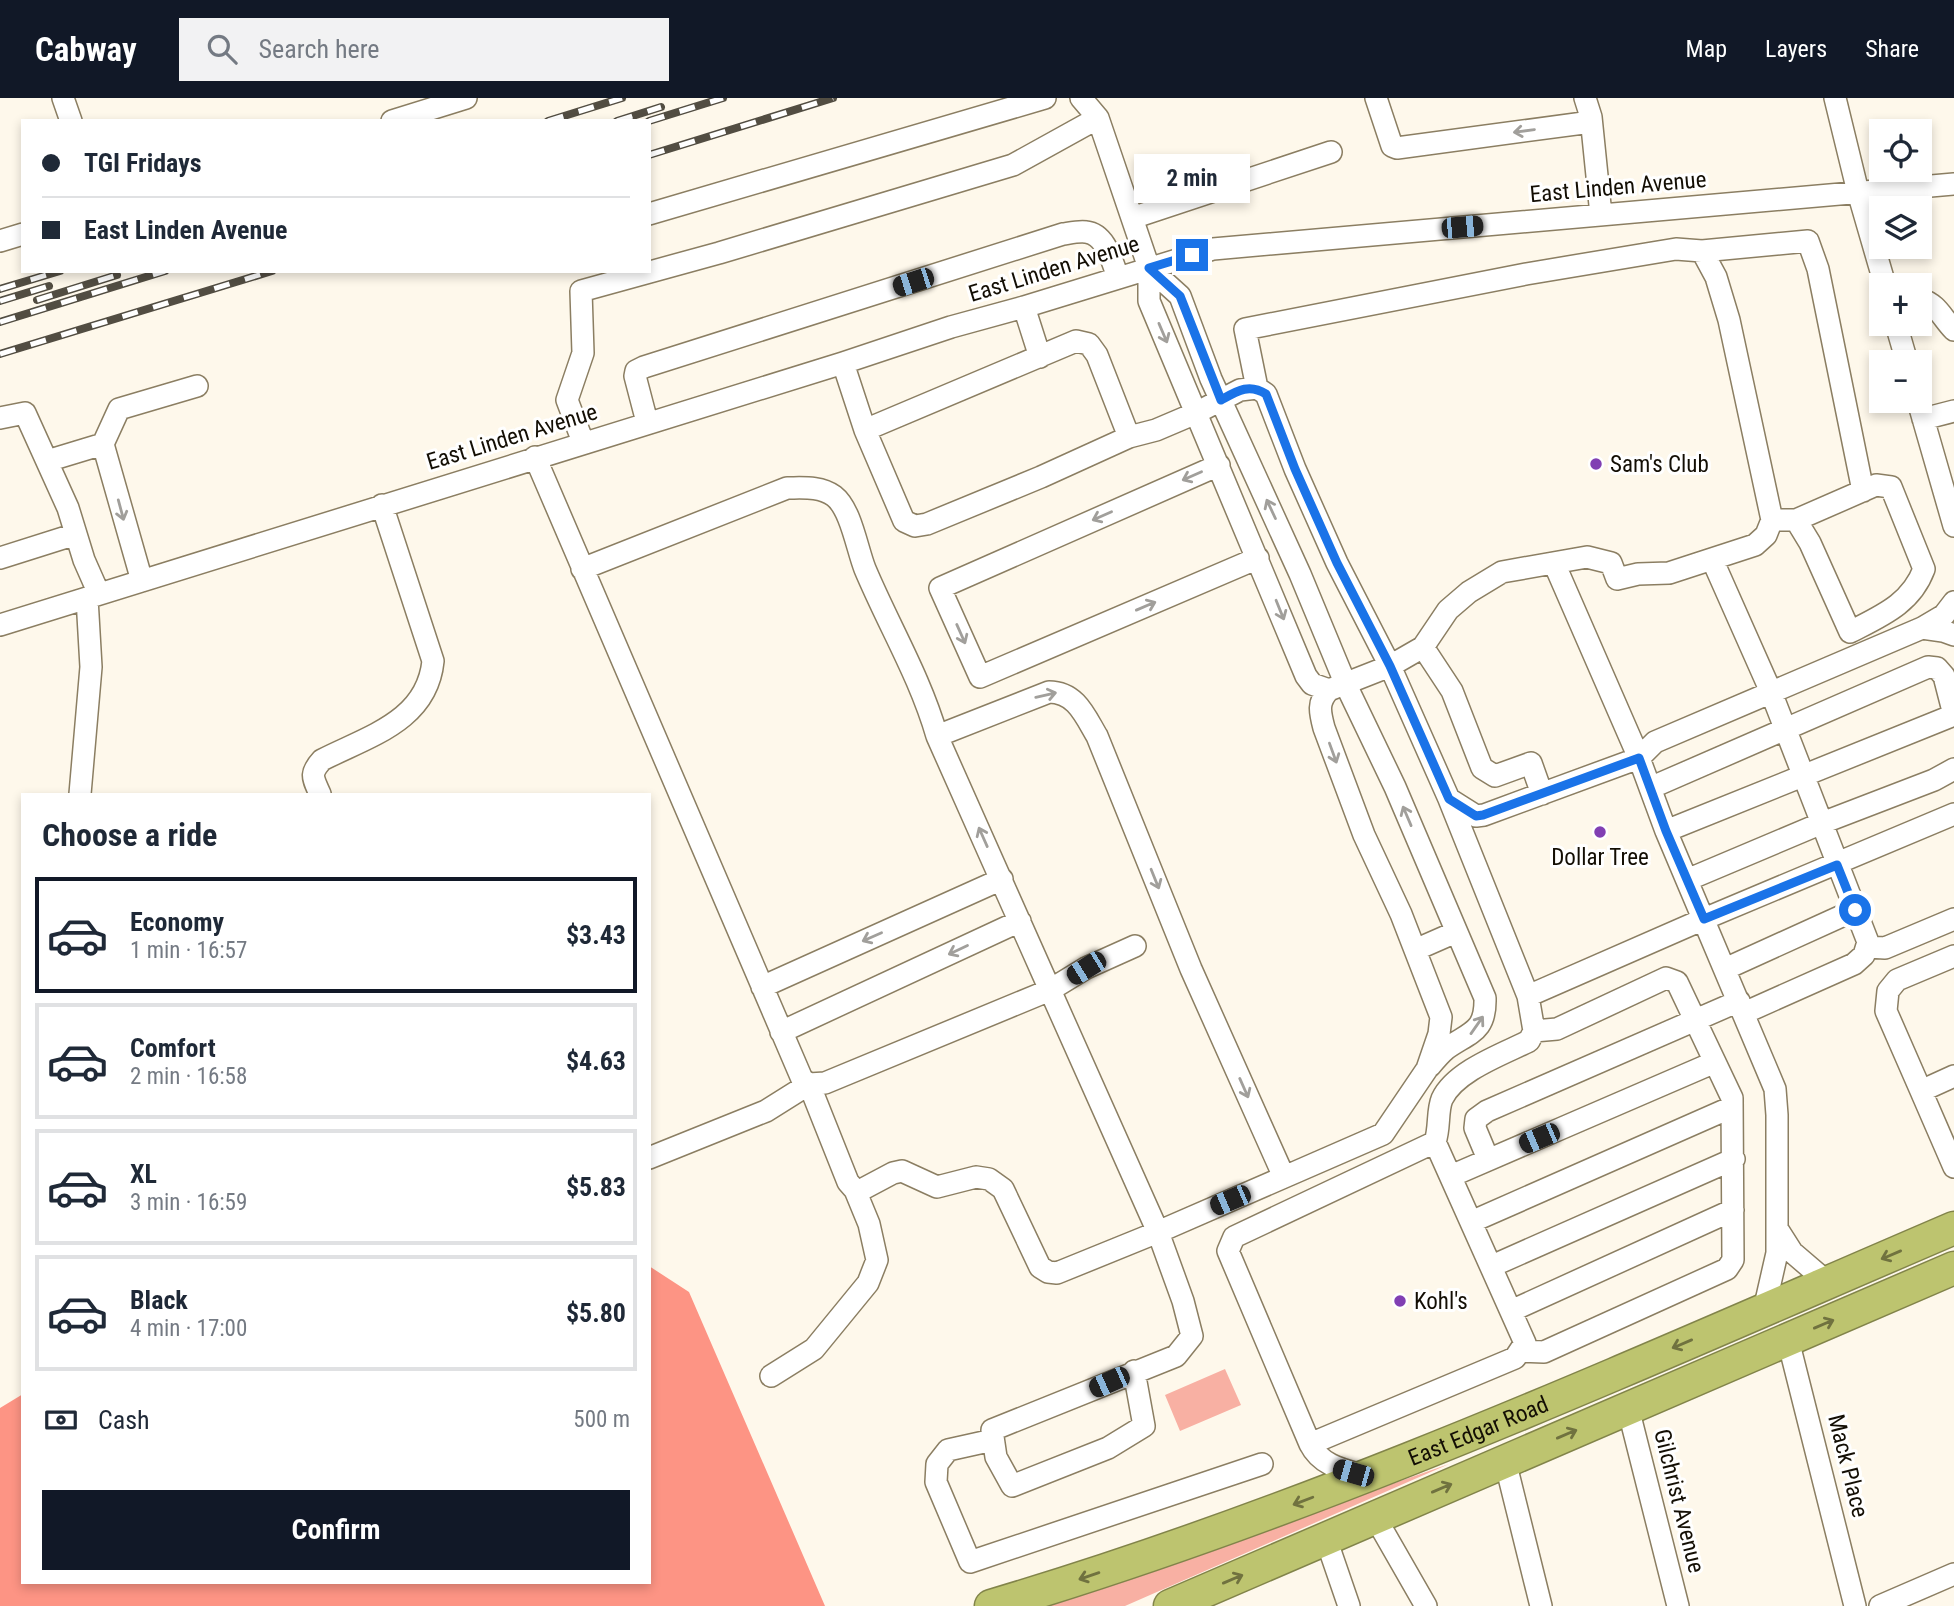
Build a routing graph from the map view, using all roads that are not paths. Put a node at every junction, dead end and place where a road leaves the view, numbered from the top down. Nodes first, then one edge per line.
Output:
1 (63, 98) edge
2 (1045, 98) edge
3 (1081, 98) edge
4 (1376, 98) edge
5 (1585, 98) edge
6 (1835, 98) edge
7 (455, 100) edge
8 (1098, 118) junction
9 (70, 119) edge
10 (397, 119) edge
11 (1591, 122) junction
12 (1331, 152) dead end
13 (1954, 184) edge
14 (1929, 188) junction
15 (1858, 192) junction
16 (1954, 195) edge
17 (651, 213) edge
18 (1601, 215) junction
19 (1132, 218) junction
20 (21, 235) edge
21 (0, 242) edge
22 (1702, 251) junction
23 (651, 267) edge
24 (1149, 268) junction
25 (623, 273) edge
26 (1882, 273) edge
27 (1118, 277) junction
28 (584, 281) edge
29 (1932, 305) edge
30 (1024, 307) junction
31 (1954, 330) edge
32 (1040, 357) junction
33 (843, 363) junction
34 (197, 386) dead end
35 (1257, 388) junction
36 (1221, 400) junction
37 (1932, 410) edge
38 (1954, 411) edge
39 (1196, 413) junction
40 (1922, 413) edge
41 (0, 418) edge
42 (648, 422) junction
43 (865, 430) junction
44 (1129, 437) junction
45 (583, 442) junction
46 (103, 444) junction
47 (535, 457) junction
48 (47, 461) junction
49 (1219, 465) junction
50 (1863, 491) junction
51 (382, 505) junction
52 (1772, 520) junction
53 (1797, 520) junction
54 (1954, 526) edge
55 (76, 534) junction
56 (1290, 552) junction
57 (0, 558) edge
58 (1713, 559) junction
59 (1260, 561) junction
60 (1554, 563) junction
61 (582, 569) junction
62 (142, 581) junction
63 (93, 596) junction
64 (1954, 601) edge
65 (0, 625) edge
66 (1922, 628) junction
67 (1954, 635) edge
68 (1423, 647) junction
69 (1390, 666) junction
70 (1337, 687) junction
71 (1771, 692) junction
72 (1954, 715) edge
73 (1786, 729) junction
74 (937, 736) junction
75 (1639, 758) junction
76 (1954, 769) edge
77 (1804, 776) junction
78 (1650, 788) junction
79 (80, 793) edge
80 (320, 793) edge
81 (1542, 794) junction
82 (1449, 799) junction
83 (1954, 814) edge
84 (1822, 823) junction
85 (1666, 831) junction
86 (1837, 865) junction
87 (1002, 879) junction
88 (1687, 880) junction
89 (1855, 910) junction
90 (1704, 919) junction
91 (1954, 919) edge
92 (1020, 921) junction
93 (1456, 932) junction
94 (1135, 946) dead end
95 (1868, 947) junction
96 (1415, 950) junction
97 (1954, 956) edge
98 (1725, 969) junction
99 (762, 987) junction
100 (1050, 990) junction
101 (1528, 996) junction
102 (1742, 1007) junction
103 (1696, 1022) junction
104 (1534, 1031) junction
105 (781, 1032) junction
106 (1715, 1062) junction
107 (1427, 1069) junction
108 (1954, 1076) edge
109 (809, 1084) junction
110 (1921, 1091) junction
111 (1732, 1107) junction
112 (1436, 1142) junction
113 (651, 1157) edge
114 (1952, 1158) edge
115 (1488, 1159) junction
116 (1734, 1159) junction
117 (1451, 1176) junction
118 (1284, 1177) junction
119 (855, 1190) junction
120 (1733, 1210) junction
121 (1471, 1222) junction
122 (1954, 1228) edge
123 (1778, 1230) junction
124 (1158, 1232) junction
125 (1492, 1266) junction
126 (1954, 1268) edge
127 (1827, 1282) junction
128 (1764, 1310) junction
129 (1511, 1311) junction
130 (1788, 1340) junction
131 (1521, 1351) junction
132 (1134, 1371) junction
133 (771, 1376) dead end
134 (1628, 1408) junction
135 (993, 1440) junction
136 (1311, 1444) junction
137 (1505, 1461) junction
138 (1262, 1464) dead end
139 (1367, 1477) junction
140 (1375, 1517) junction
141 (1326, 1539) junction
142 (1954, 1574) edge
143 (991, 1606) edge
144 (1170, 1606) edge
145 (1349, 1606) edge
146 (1426, 1606) edge
147 (1541, 1606) edge
148 (1678, 1606) edge
149 (1855, 1606) edge
150 (1880, 1606) edge

1 - 9 street
2 - 17 street
3 - 8 street
11 -> 4 street
5 - 11 street
6 - 15 street
7 - 10 street
8 - 19 street
8 - 23 street
11 - 18 street
12 - 19 street
13 - 14 street, East Linden Avenue
14 - 15 street, East Linden Avenue
14 - 16 street
15 - 18 street, East Linden Avenue
15 - 26 street
18 - 24 street, East Linden Avenue
19 - 24 street
20 - 21 street
22 - 35 street
22 - 50 street
22 - 52 street
24 - 27 street, East Linden Avenue
24 - 36 street
24 -> 39 street
25 - 28 street
27 - 30 street, East Linden Avenue
27 - 42 street
28 - 45 street
29 - 31 street
30 - 32 street
30 - 33 street, East Linden Avenue
32 - 43 street
32 - 44 street
33 - 42 street, East Linden Avenue
33 - 43 street
34 - 46 street
35 - 36 street
35 - 69 street
36 - 39 street
56 -> 36 street
37 - 38 street
39 - 44 street
39 - 49 street
40 - 54 street
41 - 48 street
42 - 45 street, East Linden Avenue
43 - 44 street
45 - 47 street, East Linden Avenue
46 - 48 street
46 -> 62 street
47 - 51 street, East Linden Avenue
47 - 61 street
48 - 55 street
49 - 59 street
49 -> 59 street
50 - 53 street
50 - 53 street
51 - 62 street, East Linden Avenue
51 - 80 street
52 - 53 street
52 - 58 street
55 - 57 street
55 - 63 street
56 - 59 street
56 - 70 street
58 - 60 street
58 - 71 street
59 -> 70 street
60 - 68 street
60 - 75 street
61 - 74 street
61 - 99 street
62 - 63 street, East Linden Avenue
63 - 65 street, East Linden Avenue
63 - 79 street
64 - 66 street
66 - 67 street
66 - 71 street
68 - 69 street
68 - 81 street
69 - 70 street
69 - 82 street
93 -> 70 street
70 -> 96 street
71 - 73 street
71 - 75 street
72 - 73 street
72 - 77 street
73 - 77 street
73 - 78 street
87 -> 74 street
74 -> 118 street
75 - 78 street
75 - 81 street
76 - 84 street
77 - 84 street
77 - 85 street
78 - 85 street
81 - 82 street
82 - 101 street
83 - 86 street
84 - 86 street
84 - 88 street
85 - 88 street
86 - 89 street
86 - 90 street
87 - 92 street
87 -> 99 street
88 - 90 street
89 - 95 street
89 - 98 street
90 - 98 street
90 - 101 street
91 - 95 street
92 - 100 street
92 -> 105 street
93 - 96 street
107 -> 93 street
94 - 100 street
95 - 102 street
96 - 107 street
97 - 110 street
98 - 102 street
99 - 105 street
100 - 109 street
100 - 124 street
101 - 104 street
102 - 103 street
102 - 123 street
103 - 104 street
103 - 106 street
103 - 115 street
104 - 112 street
105 - 109 street
106 - 111 street
106 - 115 street
107 - 118 street
108 - 110 street
109 - 113 street
109 - 119 street
110 - 114 street
111 - 116 street
111 - 121 street
112 - 117 street
112 - 136 street
115 - 117 street
116 - 120 street
116 - 125 street
117 - 121 street
118 - 124 street
119 - 124 street
119 - 133 street
120 - 129 street
120 - 131 street
121 - 125 street
122 -> 127 highway, East Edgar Road
123 - 127 street
123 - 128 street
124 - 132 street
125 - 129 street
130 -> 126 highway, East Edgar Road
127 - 128 highway, East Edgar Road
128 -> 139 highway, East Edgar Road
129 - 131 street
130 - 134 highway, East Edgar Road
130 - 149 street, Mack Place
131 - 136 street
132 - 135 street
132 - 135 street
137 -> 134 highway, East Edgar Road
134 - 148 street, Gilchrist Avenue
135 - 138 street
136 - 139 street
140 -> 137 highway, East Edgar Road
137 - 147 street
139 -> 143 highway, East Edgar Road
140 - 141 highway, East Edgar Road
140 - 146 street
144 -> 141 highway, East Edgar Road
141 - 145 street
142 - 150 street

